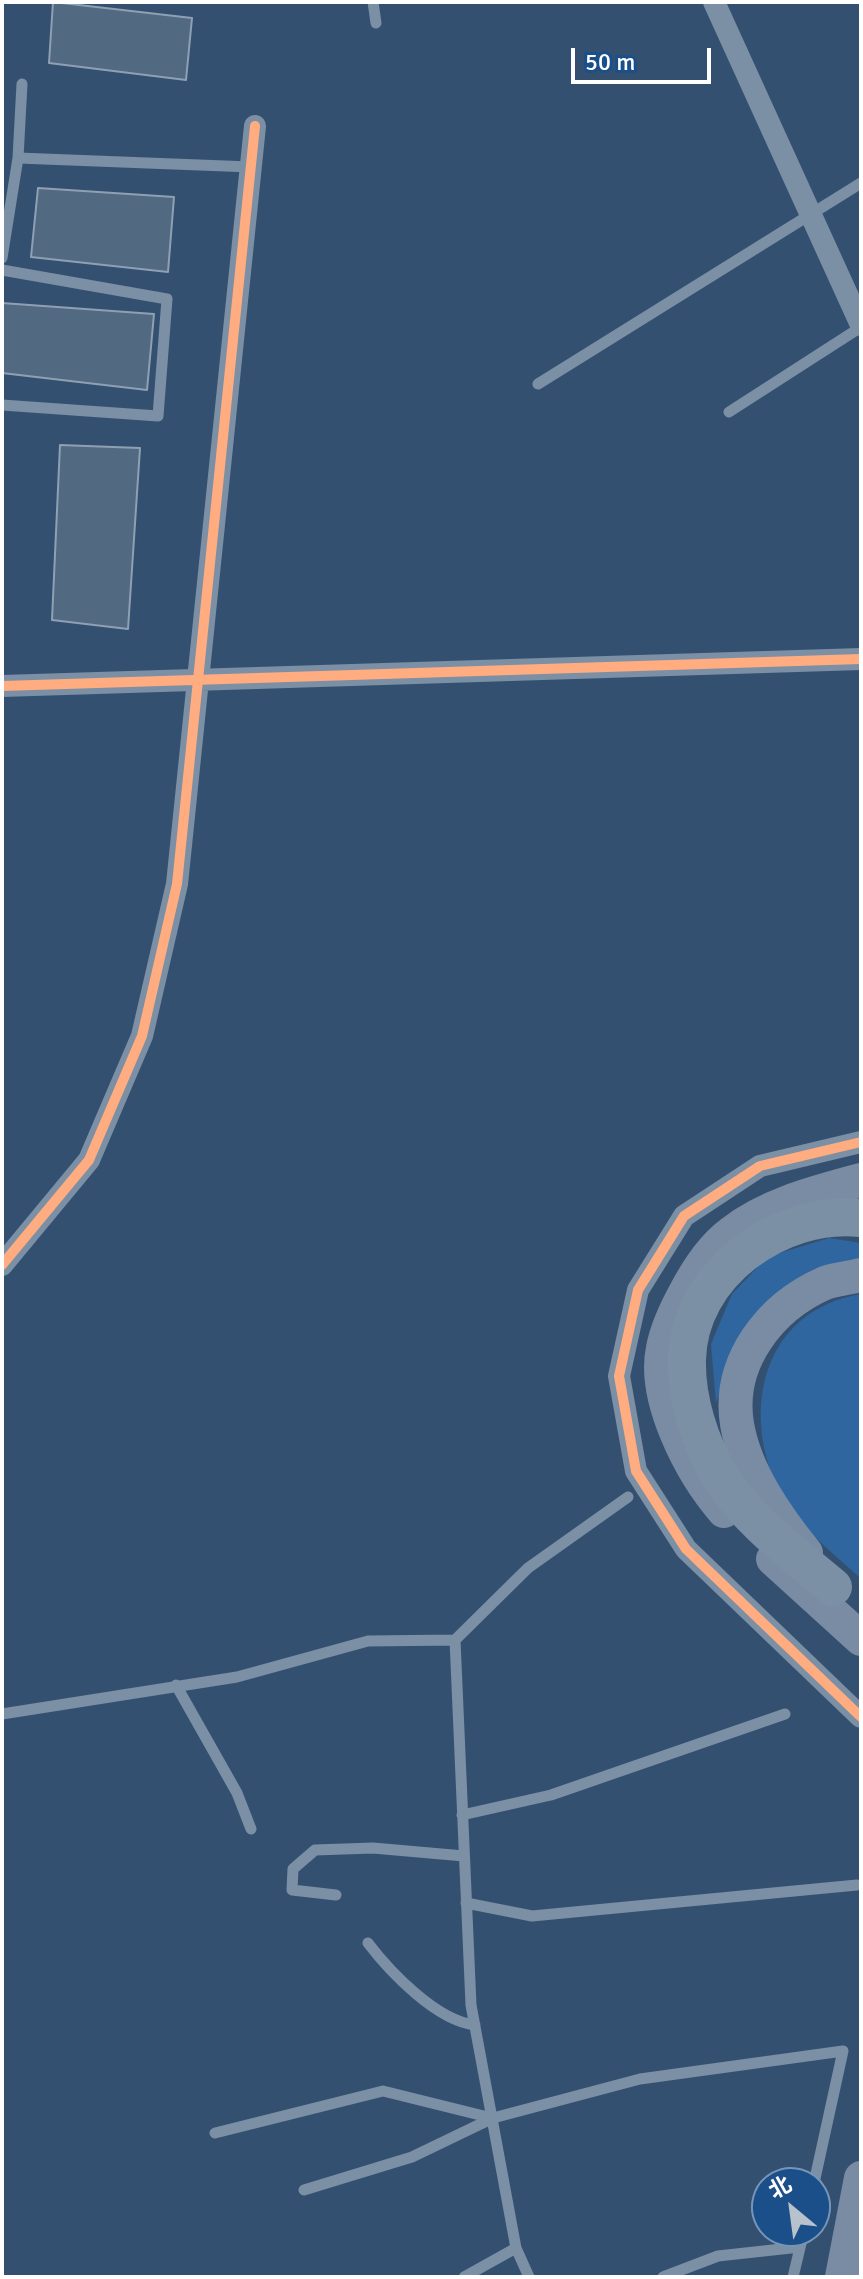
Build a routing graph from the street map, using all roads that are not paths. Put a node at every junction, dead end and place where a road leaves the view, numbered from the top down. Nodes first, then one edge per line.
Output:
1 (373, 2) edge
2 (714, 2) edge
3 (376, 23) dead end
4 (22, 84) dead end
5 (255, 126) dead end
6 (18, 158) junction
7 (251, 167) junction
8 (861, 183) edge
9 (811, 214) junction
10 (2, 258) edge
11 (2, 270) edge
12 (861, 326) edge
13 (538, 384) dead end
14 (2, 405) edge
15 (729, 412) dead end
16 (861, 659) edge
17 (199, 680) junction
18 (2, 686) edge
19 (861, 1142) edge
20 (861, 1180) edge
21 (861, 1218) edge
22 (2, 1265) edge
23 (861, 1275) edge
24 (628, 1497) dead end
25 (847, 1600) edge
26 (861, 1639) edge
27 (455, 1640) junction
28 (176, 1685) junction
29 (2, 1714) edge
30 (785, 1714) dead end
31 (861, 1717) edge
32 (462, 1815) junction
33 (251, 1829) dead end
34 (464, 1856) junction
35 (857, 1885) dead end
36 (336, 1895) dead end
37 (466, 1903) junction
38 (368, 1943) dead end
39 (475, 2025) junction
40 (493, 2118) junction
41 (215, 2133) dead end
42 (818, 2167) edge
43 (861, 2178) edge
44 (304, 2190) dead end
45 (800, 2247) joint
46 (516, 2248) junction
47 (464, 2277) edge
48 (529, 2277) edge
49 (663, 2277) edge
50 (793, 2277) edge
51 (842, 2277) edge

1 - 3 lane
2 - 9 street
4 - 6 lane
5 - 7 street
6 - 7 lane
6 - 10 lane
7 - 17 street
8 - 9 lane
9 - 12 street
9 - 13 lane
11 - 14 lane
12 - 15 lane
16 - 17 street
17 - 18 street
17 - 22 street
19 - 31 street
20 - 26 main road
21 - 25 highway
23 - 25 main road
24 - 27 lane
27 - 28 lane
27 - 32 lane
28 - 29 lane
28 - 33 lane
30 - 32 lane
32 - 34 lane
34 - 36 lane
34 - 37 lane
35 - 37 lane
37 - 39 lane
38 - 39 lane
39 - 40 lane
40 - 41 lane
40 - 42 lane
40 - 44 lane
40 - 46 lane
43 - 51 main road
45 - 49 lane
45 - 50 lane
46 - 47 lane
46 - 48 lane

